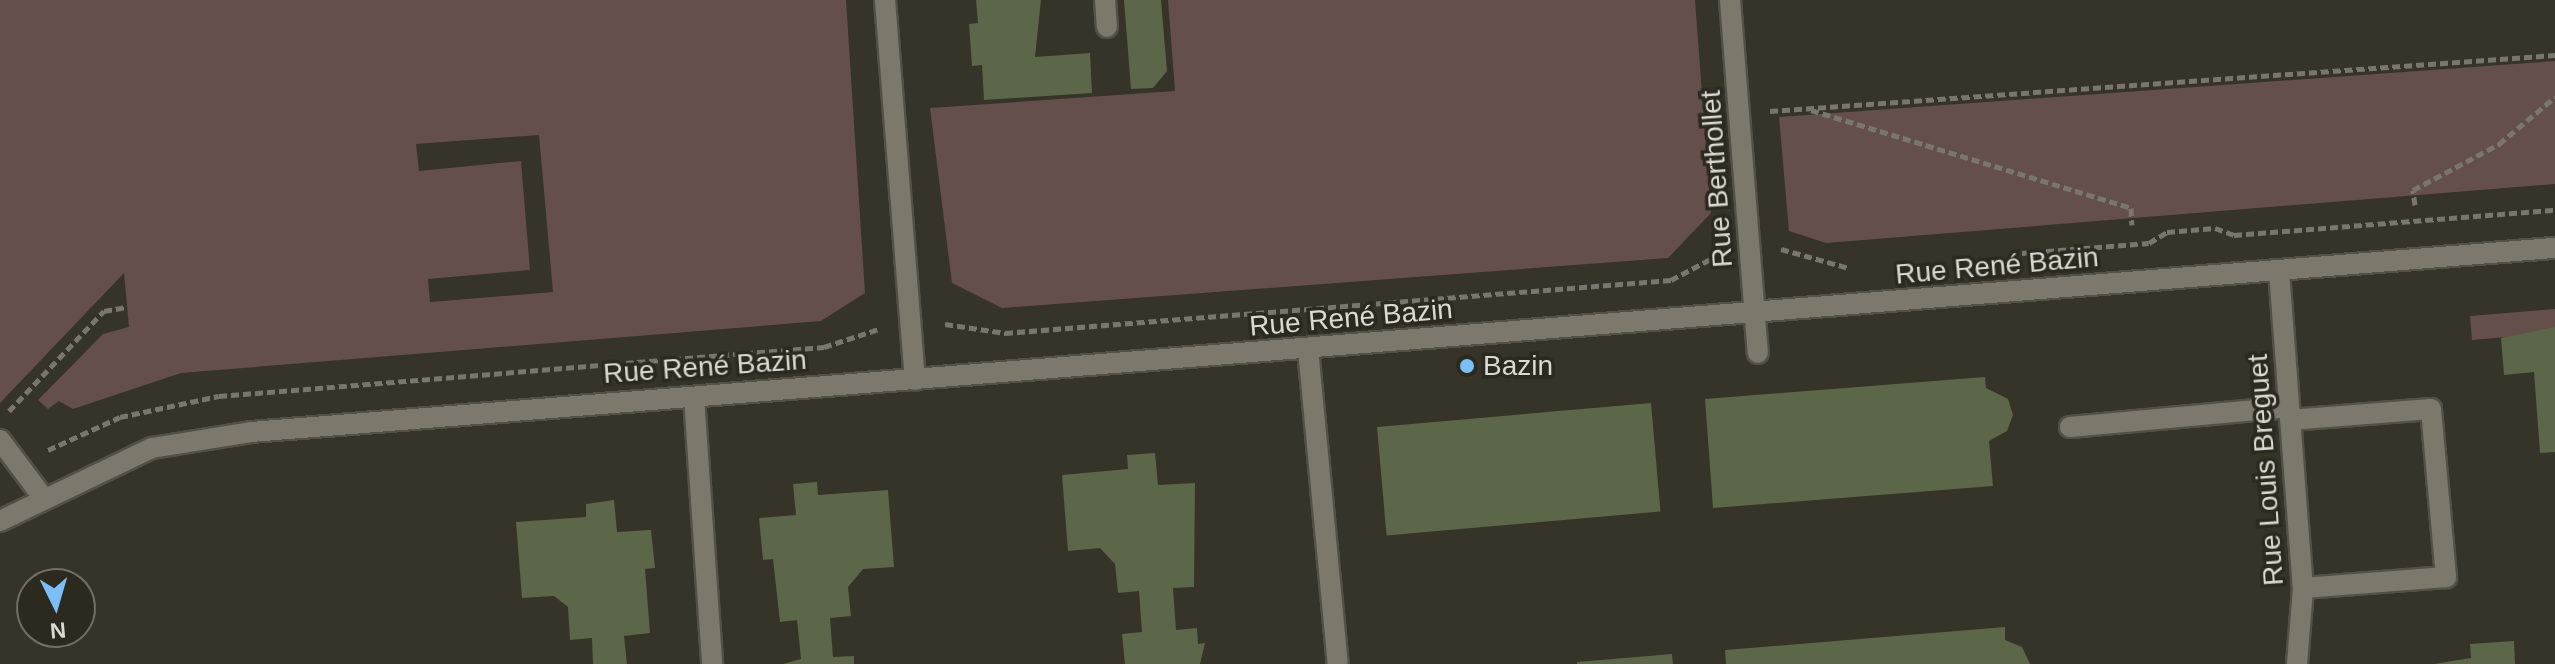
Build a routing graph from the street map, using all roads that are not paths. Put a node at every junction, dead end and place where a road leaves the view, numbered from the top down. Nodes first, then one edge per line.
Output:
1 (885, 0) edge
2 (1105, 0) edge
3 (1730, 0) edge
4 (1107, 27) dead end
5 (2555, 248) edge
6 (2279, 271) junction
7 (1755, 314) junction
8 (1308, 349) junction
9 (1758, 353) dead end
10 (915, 380) junction
11 (694, 397) junction
12 (2290, 413) junction
13 (2070, 427) dead end
14 (0, 440) edge
15 (42, 496) junction
16 (0, 521) edge
17 (2303, 588) junction
18 (712, 664) edge
19 (1338, 664) edge
20 (2297, 664) edge

1 - 10 street
2 - 4 street
3 - 7 street, Rue Berthollet
5 - 6 street, Rue René Bazin
6 - 7 street, Rue René Bazin
6 - 12 street, Rue Louis Breguet
7 - 8 street, Rue René Bazin
7 - 9 street, Rue Berthollet
8 - 10 street, Rue René Bazin
8 - 19 street
10 - 11 street, Rue René Bazin
11 - 15 street, Rue René Bazin
11 - 18 street
12 - 13 street
12 - 17 street, Rue Louis Breguet
12 - 17 street
14 - 15 street
15 - 16 street, Rue René Bazin
17 - 20 street, Rue Louis Breguet

